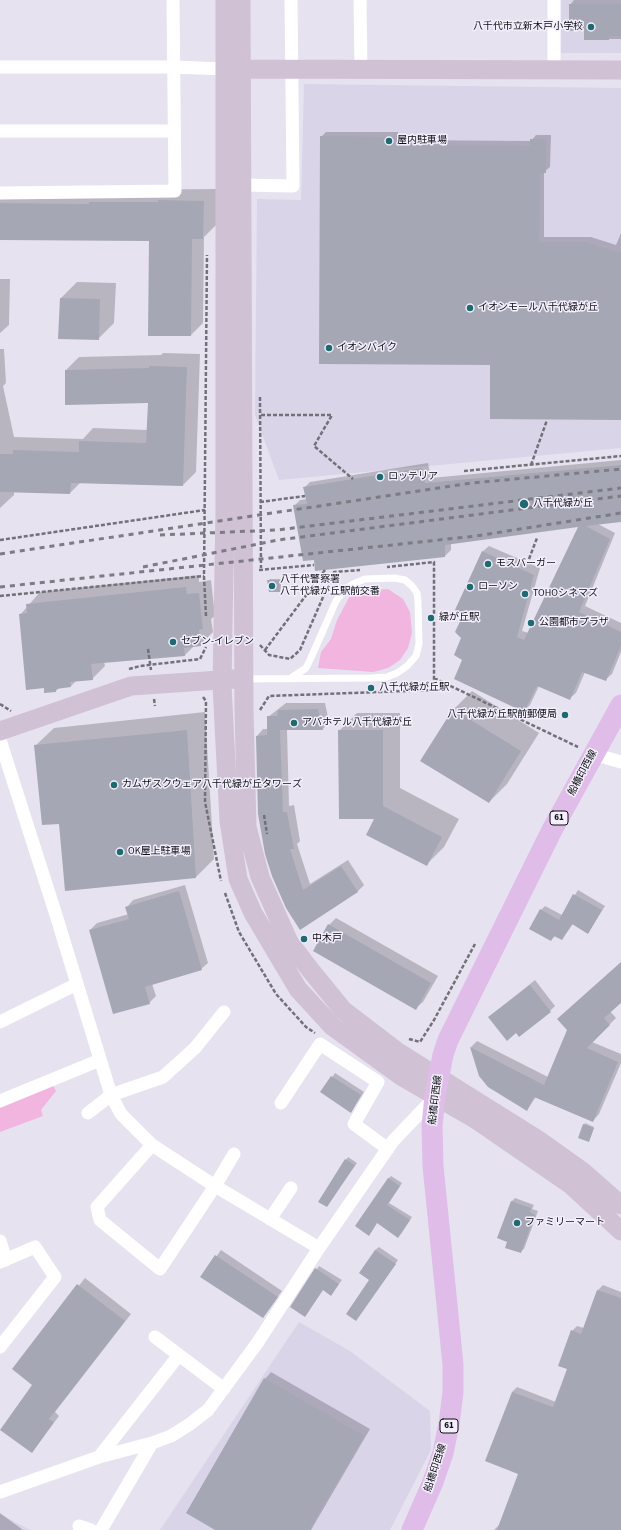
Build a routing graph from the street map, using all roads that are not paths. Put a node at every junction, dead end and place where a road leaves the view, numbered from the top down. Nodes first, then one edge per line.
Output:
1 (173, 0) edge
2 (225, 0) edge
3 (241, 0) edge
4 (291, 0) edge
5 (360, 0) edge
6 (554, 0) edge
7 (174, 67) junction
8 (0, 68) edge
9 (292, 68) junction
10 (233, 69) junction
11 (361, 69) junction
12 (554, 70) junction
13 (621, 70) edge
14 (0, 131) edge
15 (173, 131) junction
16 (242, 185) junction
17 (0, 193) edge
18 (291, 678) junction
19 (222, 679) junction
20 (244, 679) junction
21 (621, 705) edge
22 (0, 731) edge
23 (0, 740) edge
24 (593, 754) junction
25 (621, 762) edge
26 (77, 984) junction
27 (224, 1012) dead end
28 (0, 1022) edge
29 (100, 1060) junction
30 (437, 1087) junction
31 (111, 1095) junction
32 (0, 1101) edge
33 (281, 1103) dead end
34 (88, 1113) dead end
35 (152, 1145) junction
36 (388, 1149) junction
37 (234, 1154) dead end
38 (215, 1186) junction
39 (291, 1188) dead end
40 (621, 1205) edge
41 (270, 1219) junction
42 (621, 1231) edge
43 (0, 1241) edge
44 (319, 1248) junction
45 (3, 1261) edge
46 (155, 1337) dead end
47 (0, 1347) edge
48 (179, 1355) junction
49 (224, 1389) junction
50 (152, 1444) junction
51 (99, 1457) junction
52 (0, 1492) edge
53 (101, 1530) edge
54 (412, 1530) edge

1 - 7 street
2 - 10 street
3 - 10 street
4 - 9 street
5 - 11 street
6 - 12 street
7 - 8 street
7 - 10 street
7 - 15 street
9 - 10 street
9 - 11 street
9 - 16 street
10 - 16 street
10 - 19 street
11 - 12 street
12 - 13 street
14 - 15 street
15 - 17 street
16 - 20 street
18 - 18 lane
18 - 20 lane
19 - 20 street
19 - 22 street
19 - 30 street
20 - 30 street
21 - 24 main road, 船橋印西線 / 61
23 - 26 street
24 - 25 street
24 - 30 main road, 船橋印西線 / 61
26 - 28 street
26 - 29 street
27 - 31 street
29 - 31 street
29 - 32 street
30 - 36 street
30 - 40 street
30 - 42 street
30 - 54 main road, 船橋印西線 / 61
31 - 34 street
31 - 35 street
33 - 36 street
35 - 38 street
35 - 38 street
36 - 44 street
37 - 38 street
38 - 41 street
39 - 41 street
41 - 44 street
43 - 45 street
44 - 49 street
45 - 47 street
46 - 48 street
48 - 49 street
48 - 51 street
49 - 50 street
50 - 51 street
50 - 53 street
51 - 52 street

